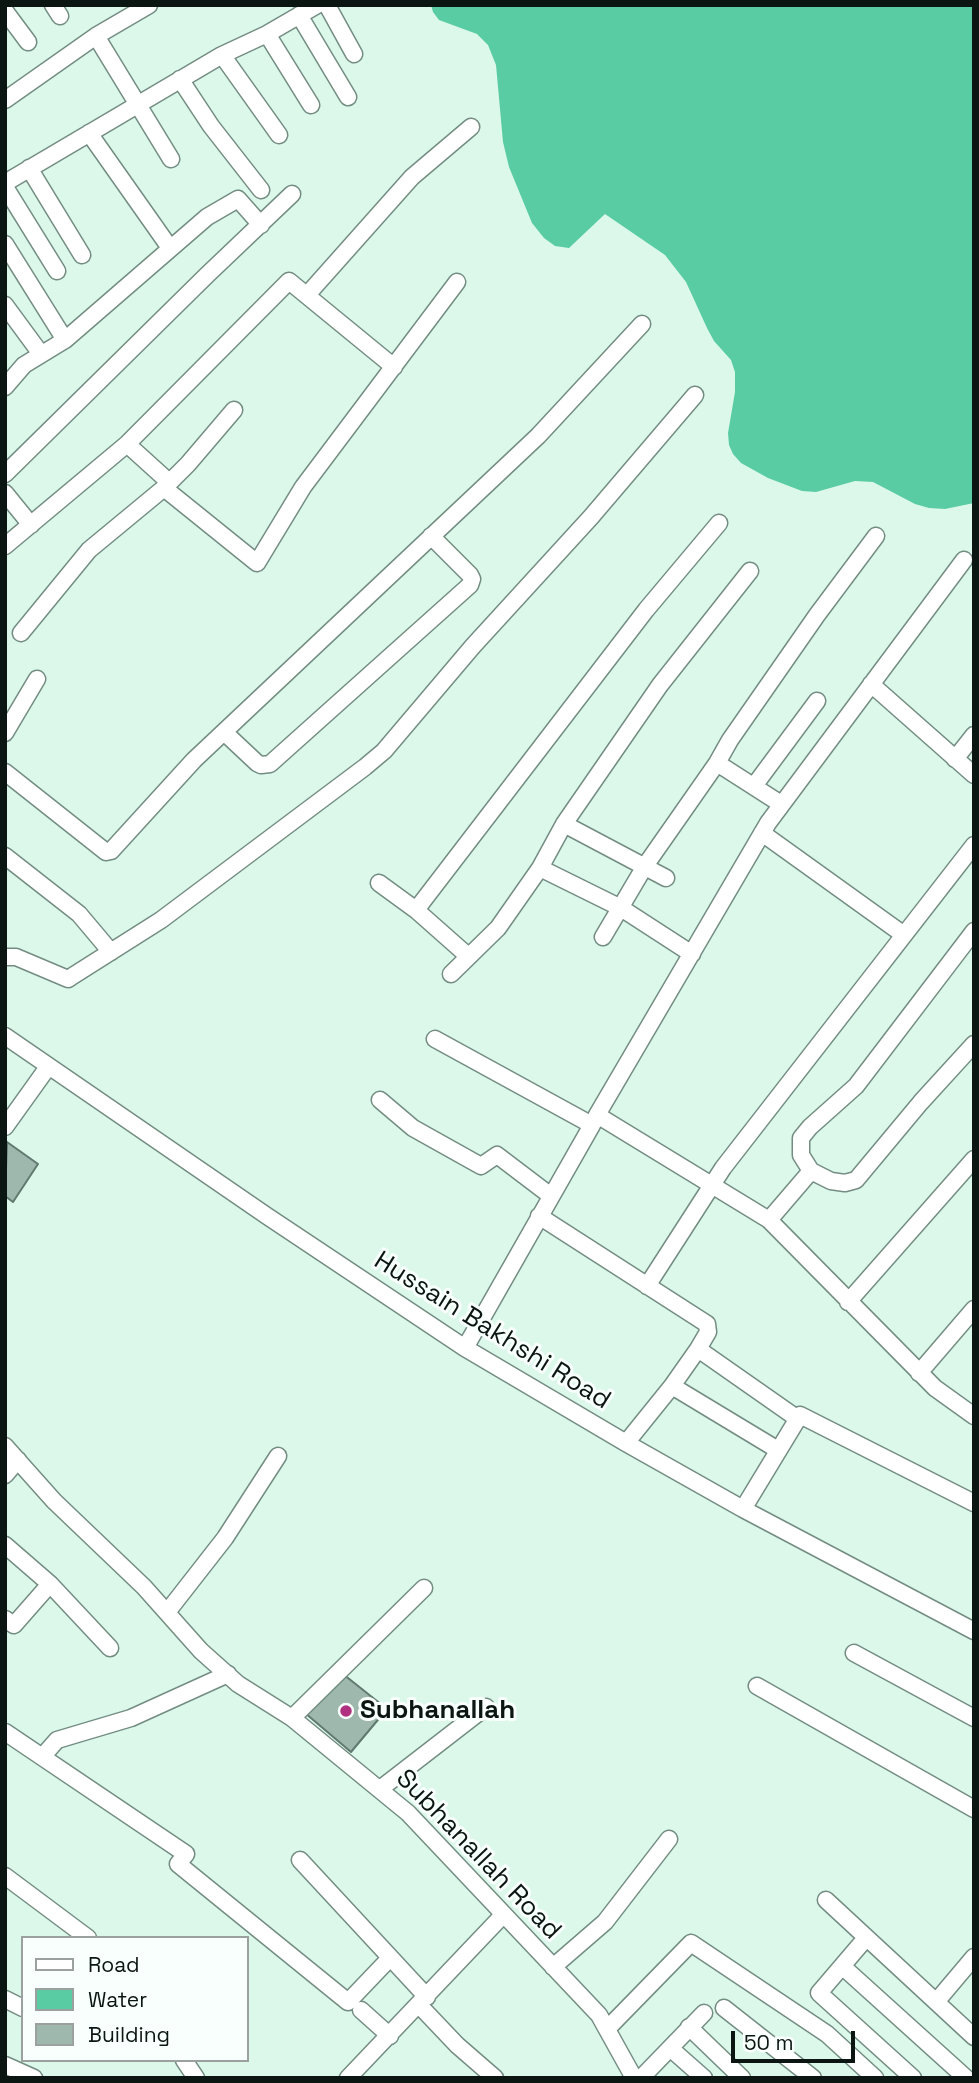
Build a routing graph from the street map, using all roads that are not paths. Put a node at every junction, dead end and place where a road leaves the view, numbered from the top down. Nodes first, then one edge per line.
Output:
1 (149, 5) edge
2 (317, 5) edge
3 (327, 5) edge
4 (5, 11) edge
5 (299, 15) junction
6 (267, 34) junction
7 (96, 36) junction
8 (28, 42) dead end
9 (354, 54) dead end
10 (222, 55) junction
11 (180, 79) junction
12 (348, 97) dead end
13 (5, 100) edge
14 (137, 105) junction
15 (311, 105) dead end
16 (471, 127) dead end
17 (89, 133) junction
18 (279, 135) dead end
19 (171, 159) dead end
20 (29, 169) junction
21 (5, 185) edge
22 (261, 190) dead end
23 (292, 194) dead end
24 (261, 225) junction
25 (5, 244) edge
26 (170, 248) junction
27 (82, 255) dead end
28 (57, 271) dead end
29 (457, 282) dead end
30 (307, 295) junction
31 (5, 305) edge
32 (642, 324) dead end
33 (65, 340) junction
34 (41, 354) junction
35 (394, 367) junction
36 (5, 387) edge
37 (695, 395) dead end
38 (234, 410) dead end
39 (127, 444) junction
40 (5, 474) edge
41 (167, 485) junction
42 (5, 493) edge
43 (719, 523) dead end
44 (31, 525) junction
45 (431, 536) junction
46 (876, 536) dead end
47 (5, 546) edge
48 (964, 560) dead end
49 (750, 571) dead end
50 (21, 633) dead end
51 (37, 679) dead end
52 (871, 684) junction
53 (817, 701) dead end
54 (224, 732) junction
55 (5, 733) edge
56 (974, 735) edge
57 (955, 759) junction
58 (718, 763) junction
59 (5, 772) edge
60 (974, 775) edge
61 (754, 786) junction
62 (781, 804) junction
63 (565, 824) junction
64 (762, 833) junction
65 (974, 845) edge
66 (5, 856) edge
67 (645, 866) junction
68 (540, 868) junction
69 (666, 878) dead end
70 (379, 883) dead end
71 (621, 908) junction
72 (416, 911) junction
73 (974, 931) edge
74 (904, 935) junction
75 (603, 937) dead end
76 (111, 952) junction
77 (692, 954) junction
78 (468, 956) junction
79 (5, 957) edge
80 (451, 974) dead end
81 (5, 1036) edge
82 (435, 1039) dead end
83 (974, 1044) edge
84 (48, 1067) junction
85 (380, 1100) dead end
86 (595, 1120) junction
87 (5, 1128) edge
88 (974, 1159) edge
89 (811, 1171) junction
90 (712, 1185) junction
91 (551, 1196) junction
92 (539, 1216) junction
93 (769, 1220) junction
94 (647, 1286) junction
95 (848, 1302) junction
96 (974, 1309) edge
97 (466, 1348) junction
98 (698, 1349) junction
99 (919, 1373) junction
100 (672, 1386) junction
101 (974, 1416) edge
102 (798, 1419) junction
103 (626, 1443) junction
104 (5, 1446) edge
105 (778, 1450) junction
106 (278, 1456) dead end
107 (18, 1460) junction
108 (5, 1475) edge
109 (974, 1503) edge
110 (743, 1510) junction
111 (5, 1545) edge
112 (50, 1584) junction
113 (424, 1588) dead end
114 (168, 1612) junction
115 (5, 1619) edge
116 (974, 1631) edge
117 (110, 1648) dead end
118 (854, 1653) dead end
119 (228, 1674) junction
120 (757, 1686) dead end
121 (486, 1707) dead end
122 (292, 1718) junction
123 (974, 1718) edge
124 (5, 1732) edge
125 (42, 1757) junction
126 (380, 1789) junction
127 (974, 1809) edge
128 (669, 1839) dead end
129 (300, 1860) dead end
130 (5, 1876) edge
131 (826, 1900) dead end
132 (503, 1915) junction
133 (85, 1936) edge
134 (866, 1938) junction
135 (974, 1957) edge
136 (390, 1958) junction
137 (842, 1966) junction
138 (553, 1967) junction
139 (5, 1999) edge
140 (423, 2001) junction
141 (936, 2002) junction
142 (21, 2007) edge
143 (724, 2008) dead end
144 (361, 2010) dead end
145 (704, 2013) dead end
146 (689, 2027) junction
147 (607, 2029) junction
148 (390, 2036) junction
149 (974, 2037) edge
150 (670, 2048) junction
151 (185, 2062) edge
152 (5, 2065) edge
153 (696, 2075) edge
154 (34, 2078) edge
155 (196, 2078) edge
156 (348, 2078) edge
157 (495, 2078) edge
158 (634, 2078) edge
159 (641, 2078) edge
160 (742, 2078) edge
161 (813, 2078) edge
162 (875, 2078) edge
163 (914, 2078) edge
164 (967, 2078) edge

1 - 7 street
2 - 5 street
3 - 9 street
4 - 8 street
5 - 6 street
5 - 12 street
6 - 10 street
6 - 15 street
7 - 13 street
7 - 14 street
10 - 11 street
10 - 18 street
11 - 14 street
11 - 22 street
14 - 17 street
14 - 19 street
16 - 30 street
17 - 20 street
17 - 26 street
20 - 21 street
20 - 27 street
21 - 28 street
23 - 24 street
24 - 26 street
24 - 40 street
25 - 33 street
26 - 33 street
29 - 35 street
30 - 35 street
30 - 39 street
31 - 34 street
32 - 45 street
33 - 34 street
34 - 36 street
35 - 41 street
37 - 76 street
38 - 41 street
39 - 41 street
39 - 44 street
41 - 50 street
42 - 44 street
43 - 72 street
44 - 47 street
45 - 54 street
45 - 54 street
46 - 58 street
48 - 52 street
49 - 63 street
51 - 55 street
52 - 57 street
52 - 62 street
53 - 61 street
54 - 59 street
56 - 57 street
57 - 60 street
58 - 61 street
58 - 67 street
61 - 62 street
62 - 64 street
63 - 67 street
63 - 68 street
64 - 74 street
64 - 77 street
65 - 74 street
66 - 76 street
67 - 69 street
67 - 71 street
68 - 71 street
68 - 78 street
70 - 72 street
71 - 75 street
71 - 77 street
72 - 78 street
73 - 89 street
74 - 90 street
76 - 79 street
77 - 86 street
78 - 80 street
81 - 84 street, Hussain Bakhshi Road
82 - 86 street
83 - 89 street
84 - 87 street
84 - 97 street, Hussain Bakhshi Road
85 - 91 street
86 - 90 street
86 - 91 street
88 - 95 street
89 - 93 street
90 - 93 street
90 - 94 street
91 - 92 street
92 - 94 street
92 - 97 street
93 - 95 street
94 - 98 street
95 - 99 street
96 - 99 street
97 - 103 street, Hussain Bakhshi Road
98 - 100 street
98 - 102 street
99 - 101 street
100 - 103 street
100 - 105 street
102 - 105 street
102 - 109 street
103 - 110 street, Hussain Bakhshi Road
104 - 107 street, Subhanallah Road
105 - 110 street
106 - 114 street
107 - 108 street
107 - 114 street, Subhanallah Road
110 - 116 street, Hussain Bakhshi Road
111 - 112 street
112 - 115 street
112 - 117 street
113 - 122 street
114 - 119 street, Subhanallah Road
118 - 123 street
119 - 122 street, Subhanallah Road
119 - 125 street
120 - 127 street
121 - 126 street
122 - 126 street, Subhanallah Road
124 - 125 street
125 - 136 street
126 - 132 street, Subhanallah Road
128 - 138 street
129 - 136 street
130 - 133 street
131 - 134 street
132 - 138 street, Subhanallah Road
132 - 140 street
134 - 137 street
134 - 141 street
135 - 141 street
136 - 140 street
137 - 163 street
137 - 164 street
138 - 147 street, Subhanallah Road
139 - 142 street
140 - 148 street
140 - 157 street
141 - 149 street
143 - 161 street
144 - 148 street
145 - 146 street
146 - 150 street
146 - 160 street
147 - 158 street, Subhanallah Road
147 - 162 street
148 - 156 street
150 - 153 street
150 - 159 street
151 - 155 street
152 - 154 street

